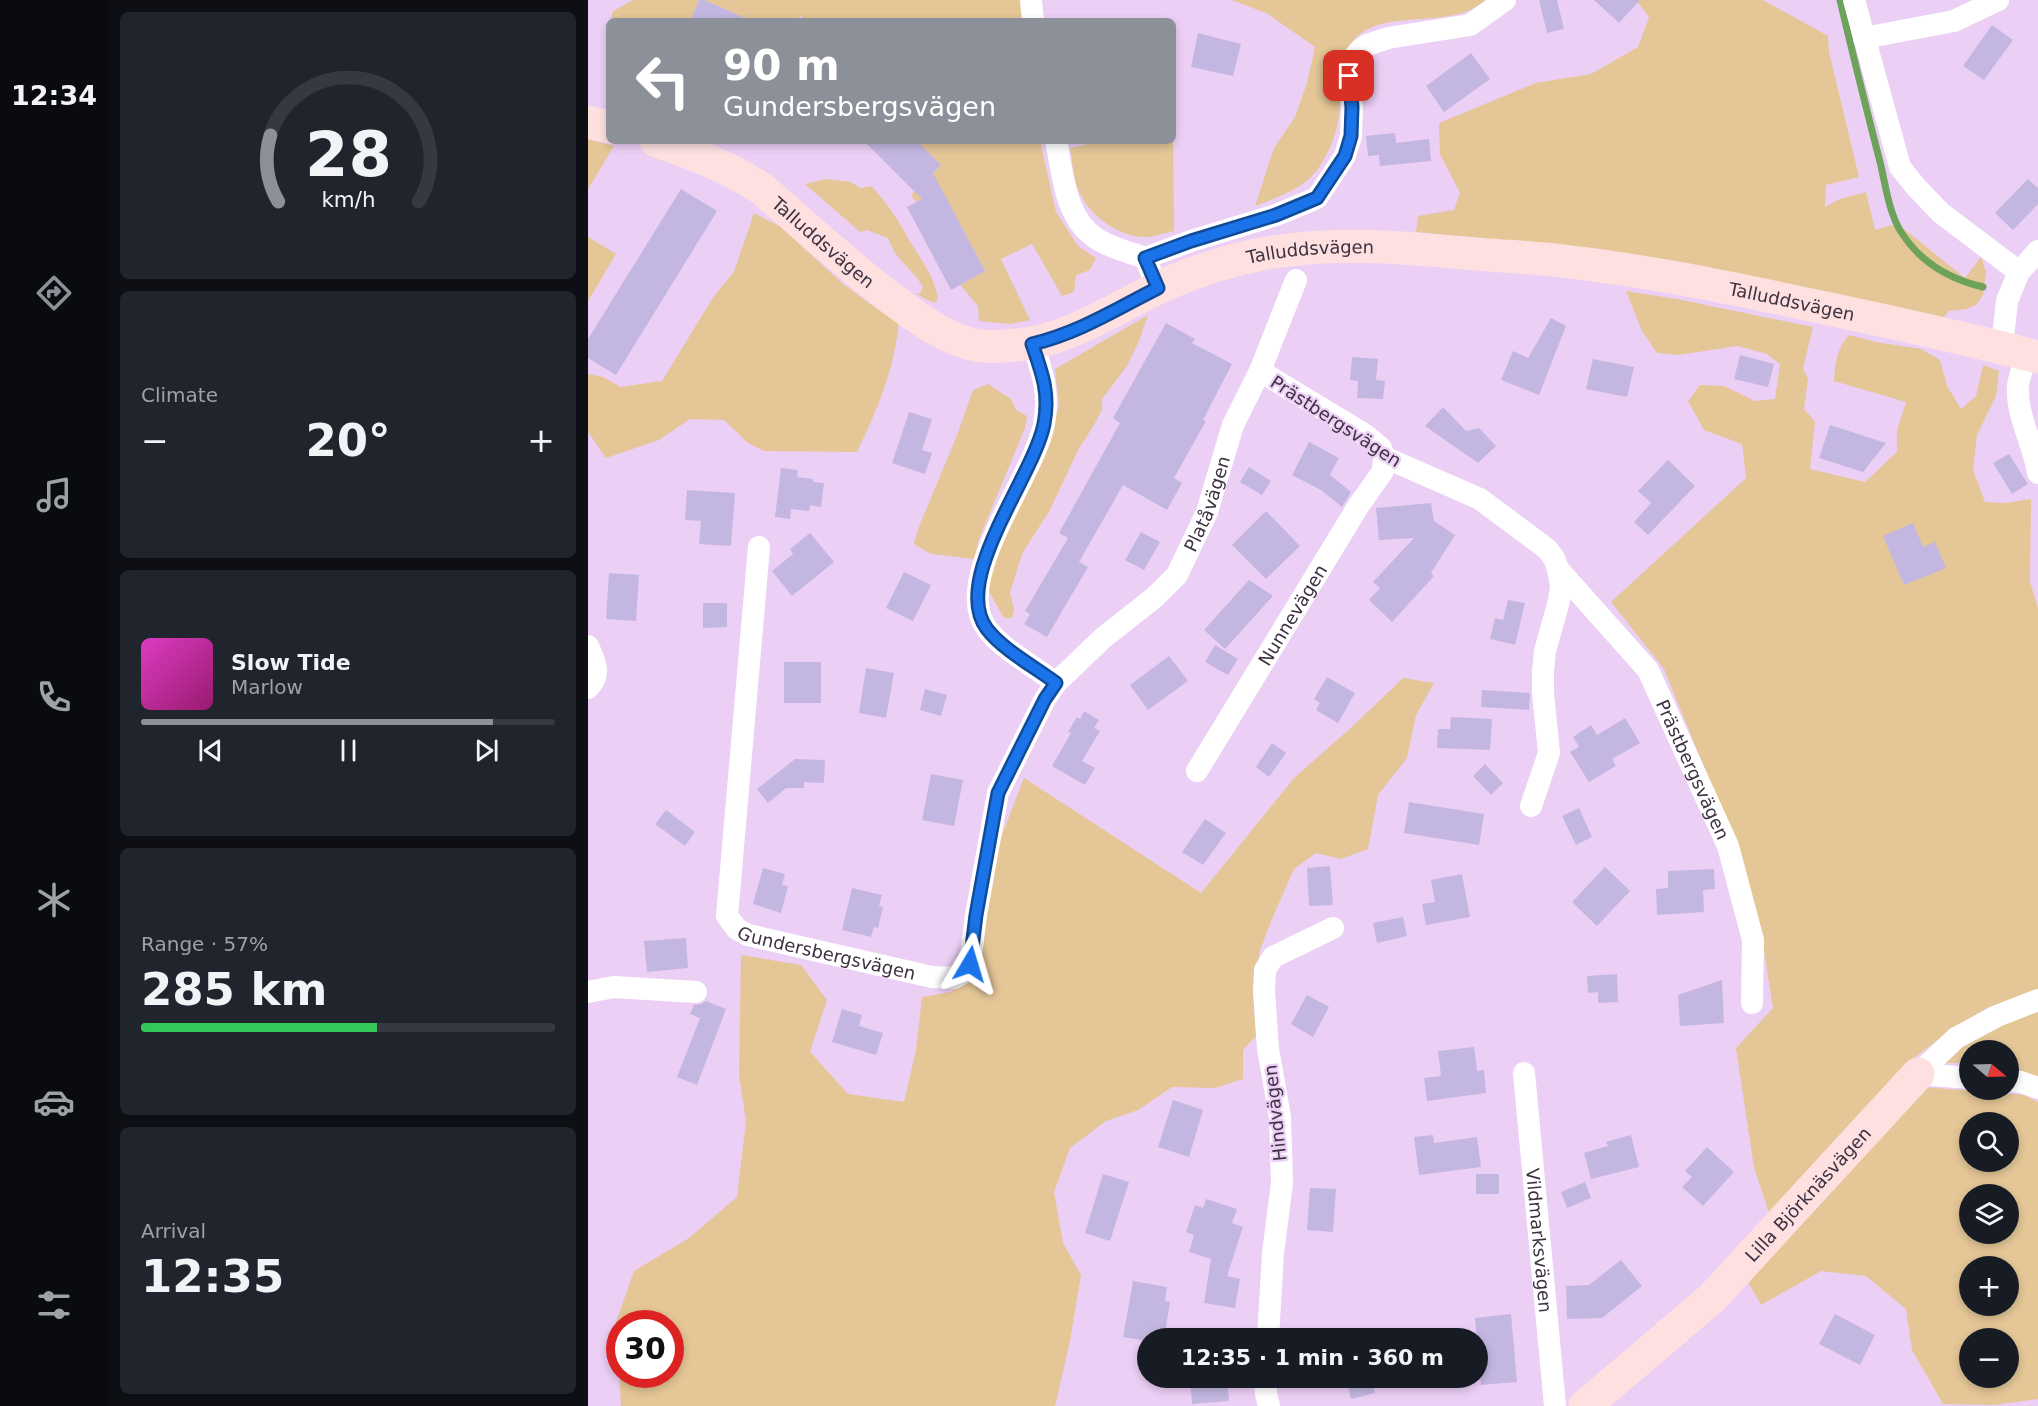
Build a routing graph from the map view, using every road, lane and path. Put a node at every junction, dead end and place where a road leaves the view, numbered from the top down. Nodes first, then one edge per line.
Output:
1 (1032, 0) edge
2 (1505, 0) edge
3 (1854, 0) edge
4 (1998, 0) edge
5 (1033, 18) edge
6 (1864, 38) junction
7 (588, 122) edge
8 (606, 126) edge
9 (664, 144) edge
10 (1057, 144) edge
11 (2038, 250) edge
12 (1145, 258) junction
13 (2019, 272) junction
14 (1296, 280) dead end
15 (1158, 288) junction
16 (1032, 344) junction
17 (2022, 353) edge
18 (1260, 371) junction
19 (1384, 457) junction
20 (2038, 473) edge
21 (759, 547) dead end
22 (1558, 569) junction
23 (588, 646) edge
24 (1056, 683) junction
25 (588, 688) edge
26 (1197, 771) dead end
27 (1531, 806) dead end
28 (1333, 928) dead end
29 (588, 992) edge
30 (696, 992) dead end
31 (2038, 1000) edge
32 (1752, 1003) dead end
33 (1524, 1073) dead end
34 (1918, 1074) junction
35 (1959, 1077) edge
36 (2019, 1082) edge
37 (2038, 1088) edge
38 (1269, 1328) edge
39 (1266, 1388) edge
40 (1269, 1406) edge
41 (1555, 1406) edge
42 (1585, 1406) edge

1 - 5 street
2 - 12 street
3 - 6 street
4 - 6 street
6 - 13 street
7 - 8 street
9 - 16 street, Talluddsvägen
10 - 12 street
11 - 13 street
12 - 15 street
13 - 17 street
14 - 18 street, Platåvägen
15 - 16 street, Talluddsvägen
15 - 17 street, Talluddsvägen
16 - 24 street
17 - 20 street
18 - 19 street, Prästbergsvägen
18 - 24 street, Platåvägen
19 - 22 street, Prästbergsvägen
19 - 26 street, Nunnevägen
21 - 24 street, Gundersbergsvägen
22 - 27 street
22 - 32 street, Prästbergsvägen
23 - 25 street
28 - 38 street, Hindvägen
29 - 30 street
31 - 34 street, Lilla Björknäsvägen
33 - 41 street, Vildmarksvägen
34 - 35 street
34 - 42 street, Lilla Björknäsvägen
36 - 37 street
39 - 40 street

